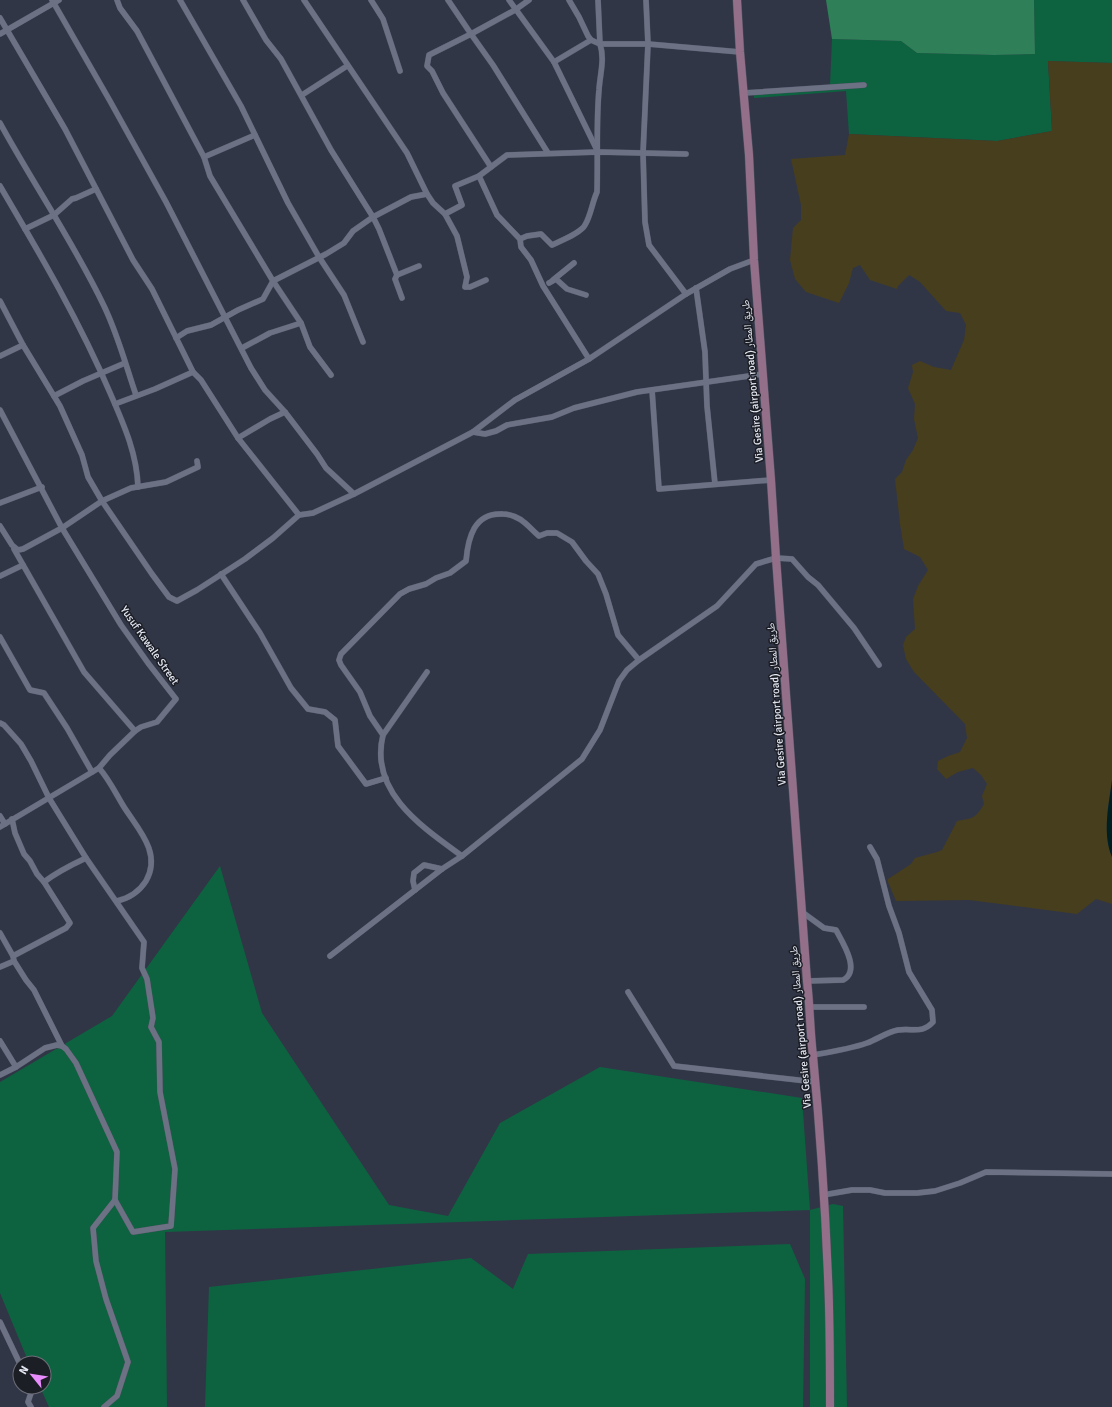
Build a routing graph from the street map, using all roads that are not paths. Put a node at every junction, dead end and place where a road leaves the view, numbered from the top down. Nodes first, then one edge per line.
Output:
1 (117, 0) edge
2 (180, 0) edge
3 (243, 0) edge
4 (304, 0) edge
5 (371, 0) edge
6 (448, 0) edge
7 (509, 0) edge
8 (529, 0) edge
9 (569, 0) edge
10 (598, 0) edge
11 (646, 0) edge
12 (737, 0) edge
13 (55, 1) edge
14 (515, 10) junction
15 (0, 18) edge
16 (7, 30) junction
17 (0, 34) edge
18 (471, 34) junction
19 (591, 40) junction
20 (600, 44) junction
21 (648, 44) junction
22 (740, 52) junction
23 (554, 62) junction
24 (348, 66) junction
25 (400, 71) dead end
26 (864, 85) dead end
27 (744, 93) junction
28 (302, 95) junction
29 (0, 123) edge
30 (255, 135) junction
31 (598, 152) junction
32 (548, 153) junction
33 (643, 153) junction
34 (686, 154) dead end
35 (204, 157) junction
36 (491, 167) junction
37 (479, 176) junction
38 (0, 186) edge
39 (96, 189) junction
40 (427, 194) junction
41 (445, 214) junction
42 (54, 215) junction
43 (374, 217) junction
44 (25, 229) junction
45 (520, 239) junction
46 (319, 258) junction
47 (754, 260) junction
48 (574, 264) dead end
49 (419, 266) dead end
50 (397, 275) junction
51 (486, 280) dead end
52 (273, 281) junction
53 (549, 283) junction
54 (543, 286) junction
55 (696, 288) junction
56 (686, 294) junction
57 (586, 295) dead end
58 (402, 298) dead end
59 (0, 301) edge
60 (225, 317) junction
61 (301, 324) junction
62 (176, 338) junction
63 (363, 342) dead end
64 (23, 345) junction
65 (242, 348) junction
66 (0, 356) edge
67 (589, 359) junction
68 (125, 363) junction
69 (193, 372) junction
70 (102, 374) junction
71 (763, 374) junction
72 (331, 375) dead end
73 (706, 382) junction
74 (652, 390) junction
75 (136, 395) junction
76 (54, 396) junction
77 (115, 404) junction
78 (0, 410) edge
79 (285, 412) junction
80 (473, 432) junction
81 (238, 438) junction
82 (198, 461) dead end
83 (771, 480) junction
84 (715, 484) junction
85 (42, 487) junction
86 (138, 487) junction
87 (354, 494) junction
88 (102, 501) junction
89 (0, 503) edge
90 (299, 515) junction
91 (0, 526) edge
92 (62, 528) junction
93 (12, 545) junction
94 (776, 558) junction
95 (23, 565) junction
96 (221, 574) junction
97 (0, 576) edge
98 (0, 638) edge
99 (638, 660) junction
100 (879, 665) dead end
101 (427, 672) dead end
102 (0, 723) edge
103 (135, 731) junction
104 (383, 735) junction
105 (99, 768) junction
106 (92, 772) junction
107 (386, 778) junction
108 (49, 798) junction
109 (0, 816) edge
110 (12, 819) junction
111 (3, 825) edge
112 (870, 847) dead end
113 (462, 856) junction
114 (86, 858) junction
115 (442, 869) junction
116 (44, 882) junction
117 (415, 890) junction
118 (117, 901) junction
119 (802, 912) junction
120 (0, 933) edge
121 (330, 956) dead end
122 (14, 958) junction
123 (0, 967) edge
124 (807, 981) junction
125 (628, 992) dead end
126 (810, 1007) junction
127 (864, 1007) dead end
128 (0, 1041) edge
129 (62, 1046) junction
130 (813, 1055) junction
131 (16, 1067) junction
132 (0, 1075) edge
133 (816, 1082) junction
134 (1112, 1174) edge
135 (823, 1195) junction
136 (115, 1200) junction
137 (0, 1322) edge
138 (16, 1355) edge
139 (30, 1395) edge
140 (31, 1407) edge
141 (104, 1407) edge
142 (830, 1407) edge

1 - 35 street
2 - 30 street
3 - 28 street
4 - 24 street
5 - 25 street
6 - 18 street
7 - 14 street
8 - 14 street
9 - 19 street
10 - 20 street
11 - 21 street
12 - 22 main road, Via Gesire (airport road) طريق المطار
13 - 16 street
13 - 60 street
14 - 18 street
14 - 23 street
15 - 16 street
16 - 17 street
16 - 39 street
18 - 32 street
18 - 36 street
19 - 20 street
19 - 23 street
20 - 21 street
20 - 31 street
21 - 22 street
21 - 33 street
22 - 27 main road, Via Gesire (airport road) طريق المطار
23 - 31 street
24 - 28 street
24 - 40 street
26 - 27 street
27 - 47 main road, Via Gesire (airport road) طريق المطار
28 - 43 street
29 - 42 street
30 - 35 street
30 - 46 street
31 - 32 street
31 - 33 street
31 - 45 street
32 - 36 street
33 - 34 street
33 - 56 street
35 - 52 street
36 - 37 street
37 - 41 street
37 - 45 street
38 - 44 street
39 - 42 street
39 - 62 street
40 - 41 street
40 - 43 street
41 - 51 street
42 - 44 street
42 - 68 street
43 - 46 street
43 - 50 street
44 - 70 street
45 - 54 street
46 - 52 street
46 - 63 street
47 - 55 street
47 - 71 main road, Via Gesire (airport road) طريق المطار
48 - 53 street
49 - 50 street
50 - 58 street
52 - 60 street
52 - 61 street
53 - 54 street
53 - 57 street
54 - 67 street
55 - 56 street
55 - 73 street
56 - 67 street
59 - 64 street
60 - 62 street
60 - 65 street
61 - 65 street
61 - 72 street
62 - 69 street
64 - 66 street
64 - 76 street
65 - 79 street
67 - 80 street
68 - 70 street
68 - 75 street
69 - 75 street
69 - 81 street
70 - 76 street
70 - 77 street
71 - 73 street
71 - 83 main road, Via Gesire (airport road) طريق المطار
73 - 74 street
73 - 84 street
74 - 80 street
74 - 84 street
75 - 77 street
76 - 88 street
77 - 86 street
78 - 85 street, Yusuf Kawale Street
79 - 81 street
79 - 87 street
80 - 87 street
81 - 90 street
82 - 86 street
83 - 84 street
83 - 94 main road, Via Gesire (airport road) طريق المطار
85 - 89 street
85 - 92 street, Yusuf Kawale Street
86 - 88 street
87 - 90 street
88 - 92 street
88 - 96 street
90 - 96 street
91 - 93 street
92 - 93 street
92 - 103 street, Yusuf Kawale Street
93 - 95 street
94 - 99 street
94 - 100 street
94 - 119 main road, Via Gesire (airport road) طريق المطار
95 - 97 street
95 - 103 street
96 - 107 street
98 - 106 street
99 - 104 street
99 - 113 street
101 - 104 street
102 - 108 street
103 - 105 street, Yusuf Kawale Street
104 - 107 street
105 - 106 street, Yusuf Kawale Street
105 - 118 street
106 - 108 street, Yusuf Kawale Street
107 - 113 street
108 - 110 street, Yusuf Kawale Street
108 - 114 street
109 - 111 street
110 - 111 street, Yusuf Kawale Street
110 - 116 street
112 - 130 street
113 - 115 street
114 - 116 street
114 - 118 street
115 - 117 street
115 - 117 street
116 - 122 street
117 - 121 street
118 - 136 street
119 - 124 main road, Via Gesire (airport road) طريق المطار
119 - 124 street
120 - 122 street
122 - 123 street
122 - 129 street
124 - 126 main road, Via Gesire (airport road) طريق المطار
125 - 133 street
126 - 127 street
126 - 130 main road, Via Gesire (airport road) طريق المطار
128 - 131 street
129 - 131 street
129 - 136 street
130 - 133 main road, Via Gesire (airport road) طريق المطار
131 - 132 street
133 - 135 main road, Via Gesire (airport road) طريق المطار
134 - 135 street
135 - 142 main road, Via Gesire (airport road) طريق المطار
136 - 141 street
137 - 138 street
139 - 140 street

